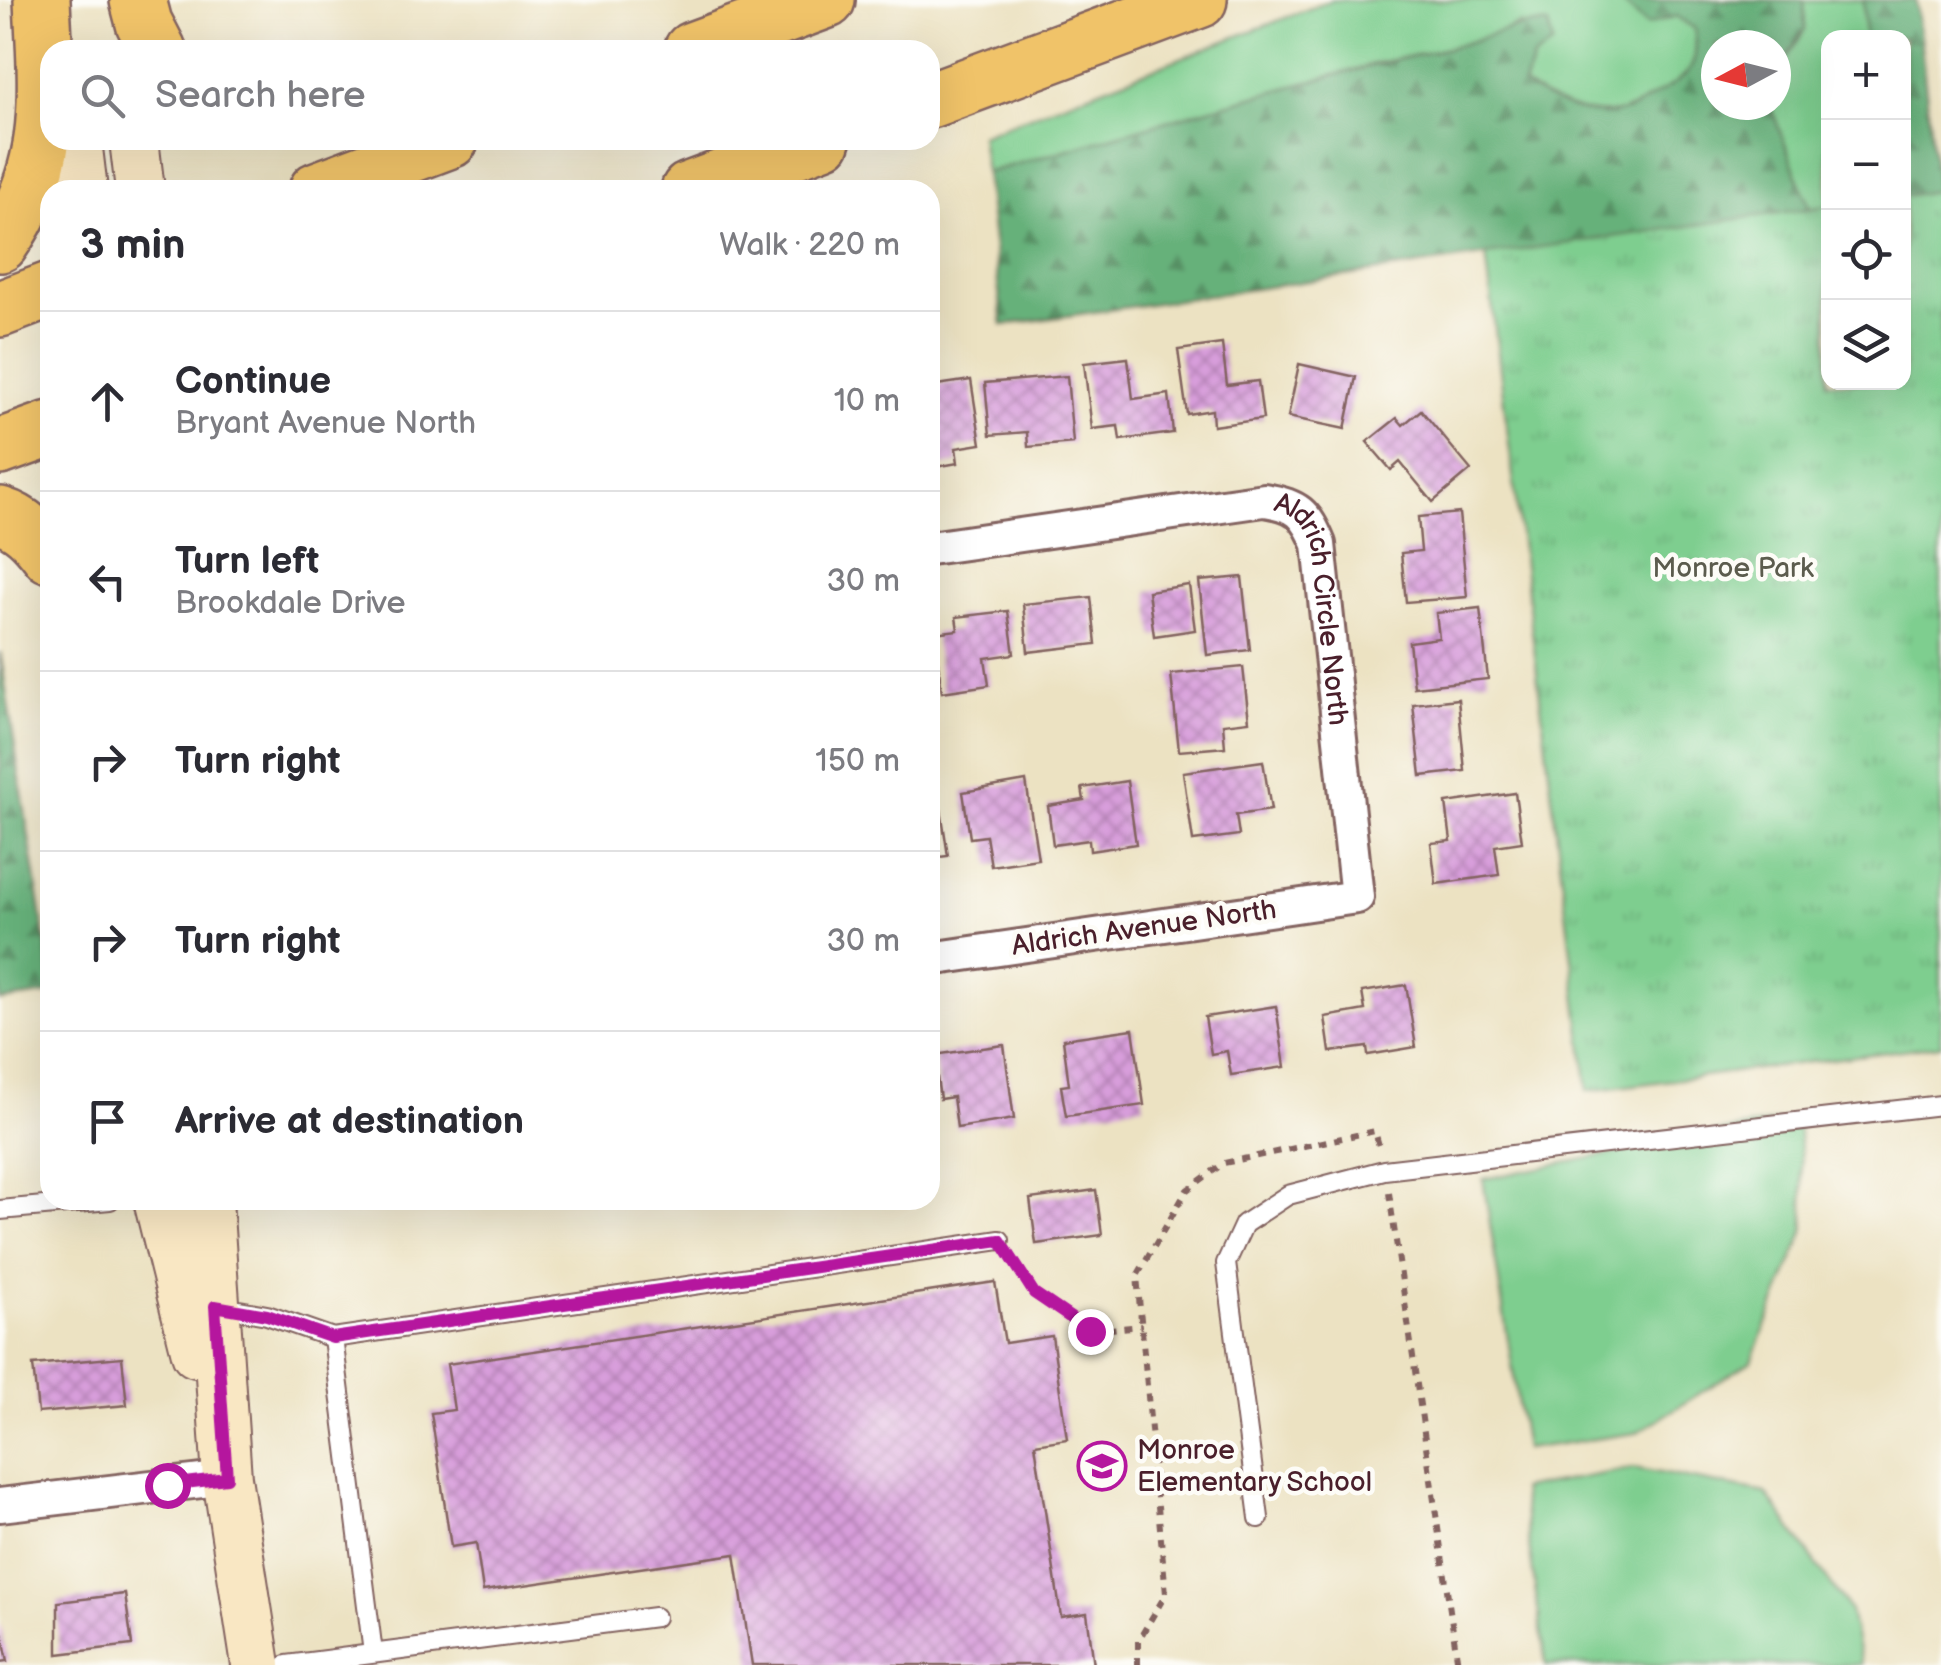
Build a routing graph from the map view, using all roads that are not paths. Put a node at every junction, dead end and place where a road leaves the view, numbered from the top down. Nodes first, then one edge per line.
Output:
1 (42, 0) edge
2 (60, 0) edge
3 (120, 0) edge
4 (138, 0) edge
5 (826, 0) edge
6 (1200, 0) edge
7 (44, 40) edge
8 (65, 40) edge
9 (124, 40) edge
10 (153, 40) edge
11 (719, 40) edge
12 (940, 96) edge
13 (41, 150) edge
14 (78, 150) edge
15 (135, 150) edge
16 (423, 150) edge
17 (796, 150) edge
18 (832, 150) edge
19 (81, 180) edge
20 (139, 180) edge
21 (344, 180) edge
22 (716, 180) edge
23 (781, 180) edge
24 (0, 244) edge
25 (40, 294) edge
26 (0, 309) edge
27 (40, 433) edge
28 (0, 447) edge
29 (0, 515) edge
30 (40, 542) edge
31 (940, 547) edge
32 (1357, 897) joint
33 (940, 958) edge
34 (1941, 1105) edge
35 (40, 1206) edge
36 (0, 1210) edge
37 (160, 1210) edge
38 (209, 1210) edge
39 (1000, 1240) road end
40 (215, 1306) junction
41 (333, 1338) junction
42 (227, 1478) junction
43 (0, 1506) edge
44 (1259, 1518) dead end
45 (655, 1617) dead end
46 (372, 1654) junction
47 (256, 1665) edge
48 (287, 1665) edge

1 - 7 highway
2 - 8 street
3 - 9 street
4 - 10 highway
5 - 11 highway
6 - 12 highway
13 - 24 highway
14 - 19 street
15 - 20 street
16 - 21 highway
17 - 22 highway
18 - 23 highway
25 - 26 highway
27 - 28 highway
29 - 30 highway
31 - 32 street, Aldrich Circle North
32 - 33 street, Aldrich Avenue North
34 - 44 lane
35 - 36 lane
37 - 42 street
38 - 40 street
39 - 41 lane
40 - 41 lane
40 - 42 street
41 - 46 lane
42 - 43 street
42 - 47 street
45 - 46 lane
46 - 48 lane

